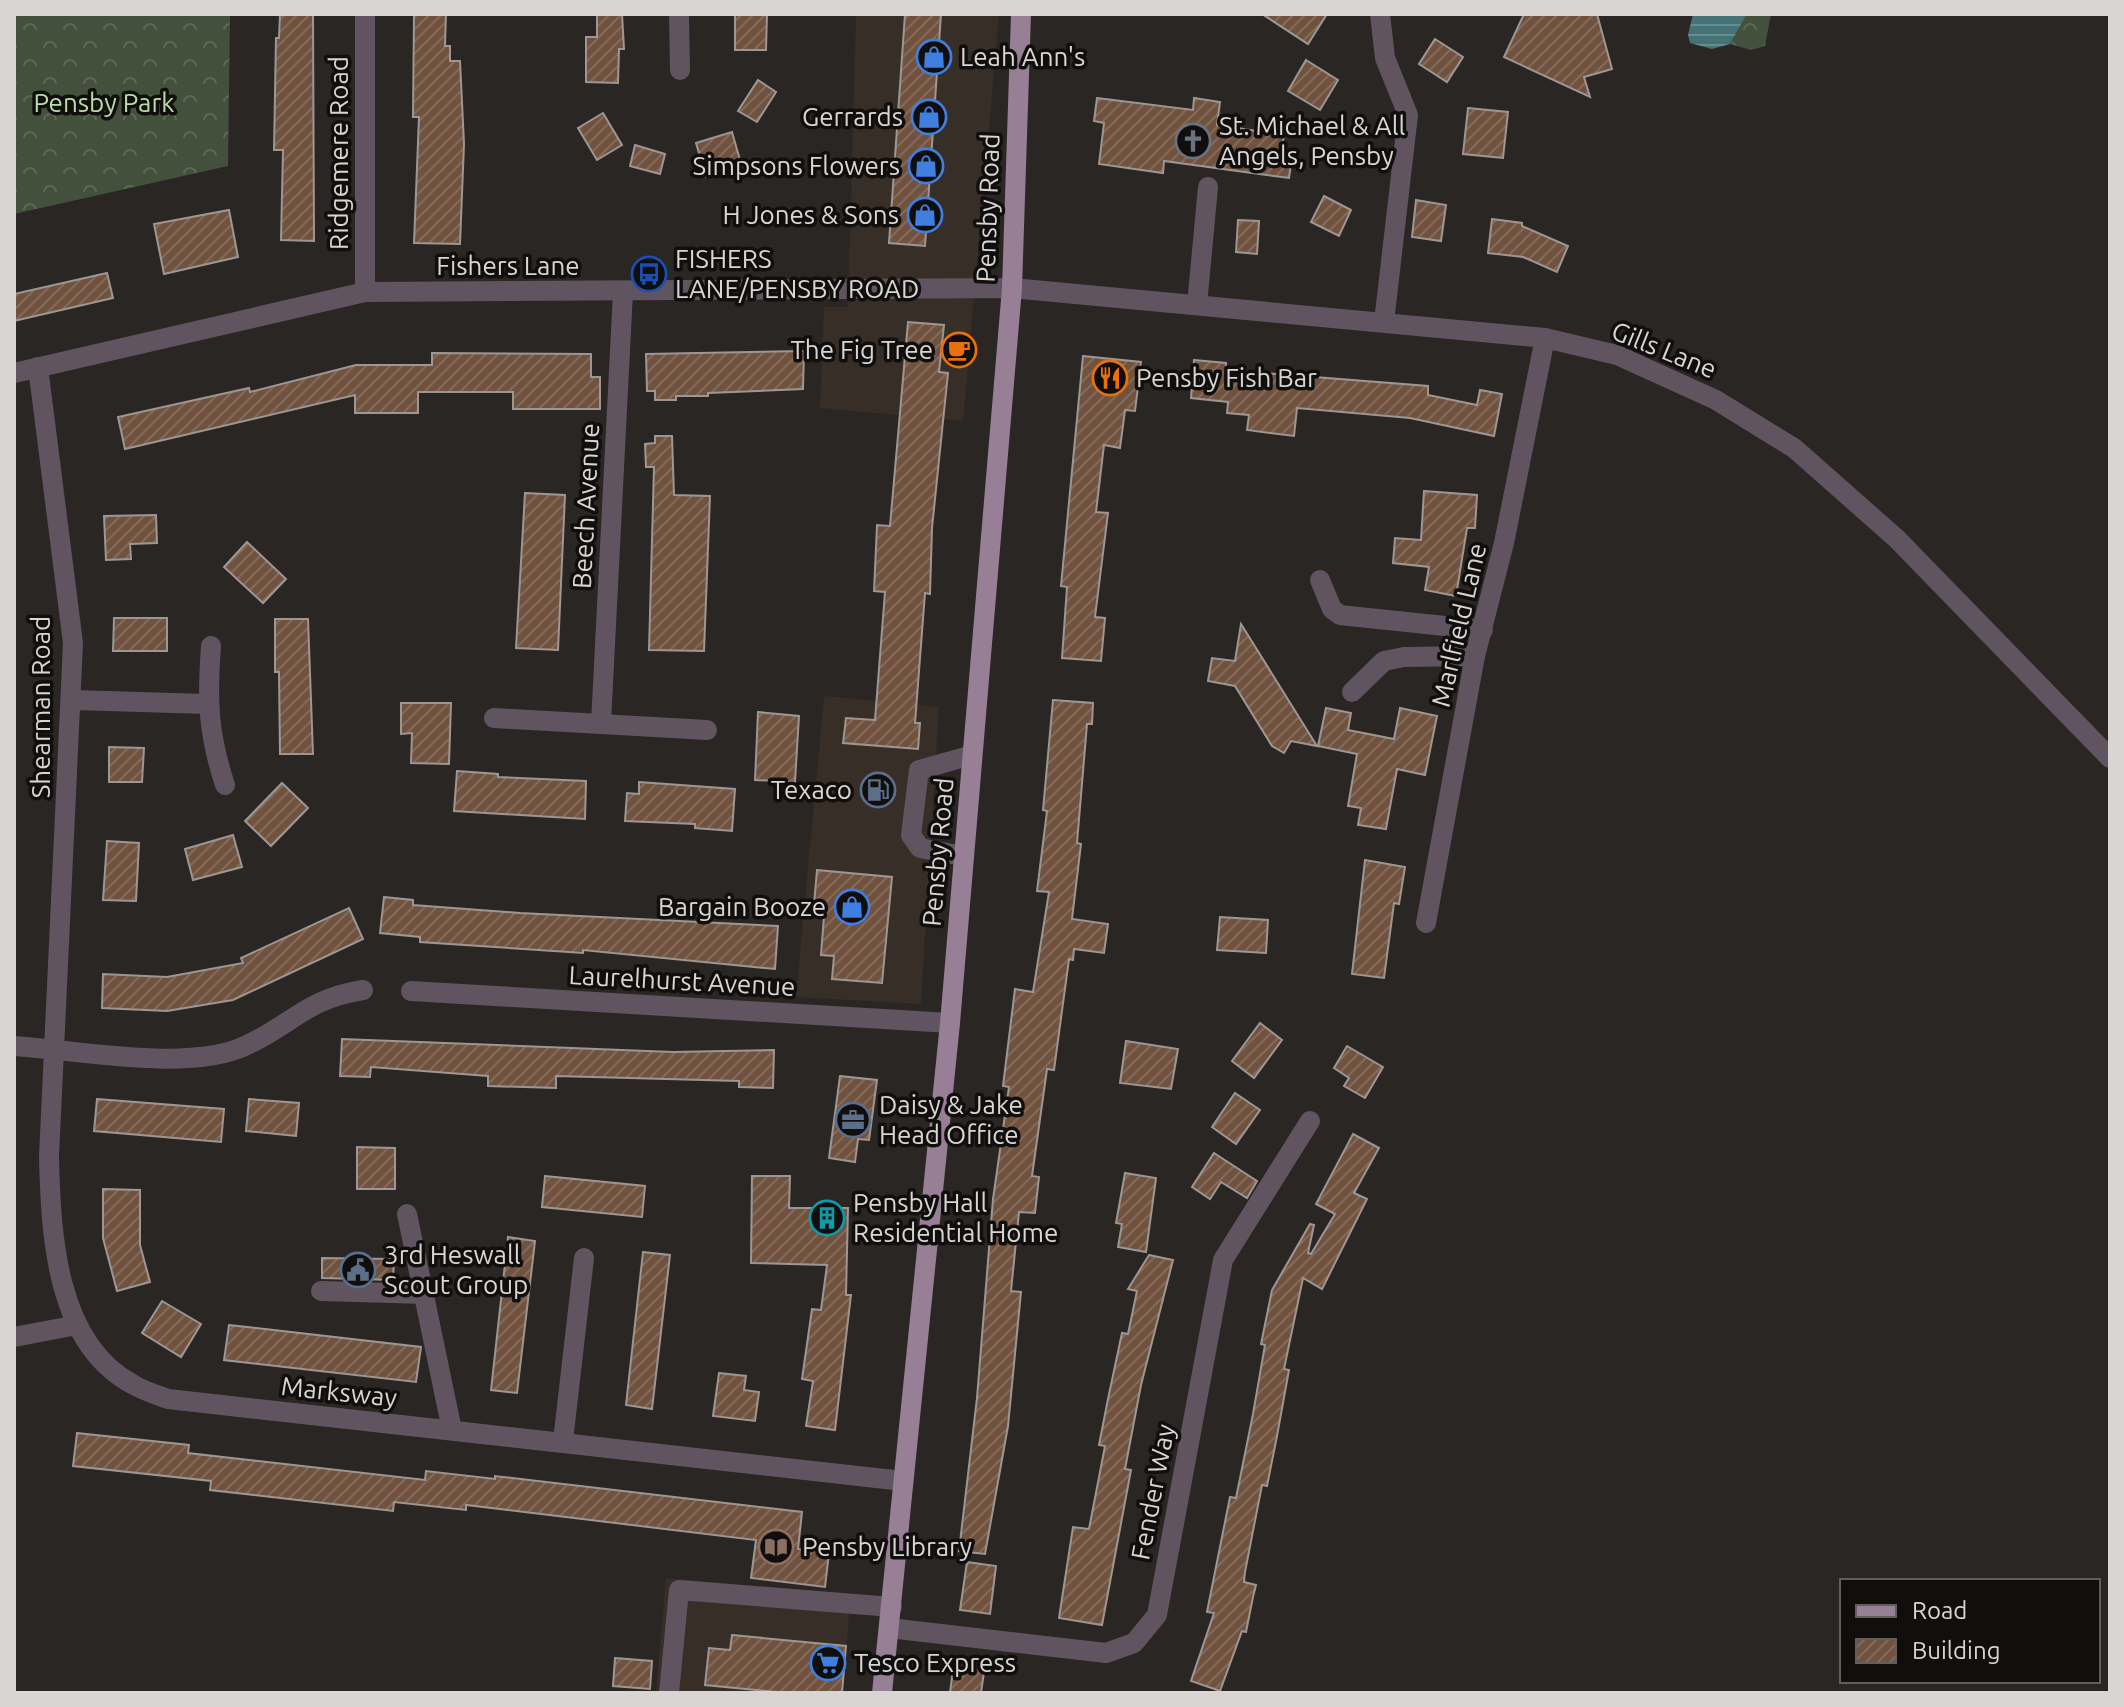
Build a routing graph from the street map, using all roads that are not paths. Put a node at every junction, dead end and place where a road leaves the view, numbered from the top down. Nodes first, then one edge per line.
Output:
1 (365, 14) edge
2 (679, 14) edge
3 (1021, 14) edge
4 (1380, 14) edge
5 (680, 70) dead end
6 (1208, 187) dead end
7 (1012, 288) junction
8 (365, 292) junction
9 (623, 292) junction
10 (1197, 305) junction
11 (1384, 322) junction
12 (1545, 338) junction
13 (38, 367) junction
14 (14, 373) edge
15 (1320, 580) dead end
16 (1483, 630) junction
17 (211, 646) dead end
18 (1475, 656) junction
19 (1352, 692) dead end
20 (73, 700) junction
21 (207, 704) junction
22 (494, 718) dead end
23 (601, 723) junction
24 (707, 730) dead end
25 (972, 755) junction
26 (2110, 758) edge
27 (225, 785) dead end
28 (963, 856) junction
29 (1426, 923) dead end
30 (363, 990) dead end
31 (411, 991) dead end
32 (950, 1023) junction
33 (14, 1046) edge
34 (54, 1049) junction
35 (1310, 1121) dead end
36 (407, 1214) dead end
37 (584, 1258) dead end
38 (321, 1291) dead end
39 (426, 1294) junction
40 (77, 1325) junction
41 (14, 1337) edge
42 (452, 1430) junction
43 (563, 1441) junction
44 (903, 1481) junction
45 (892, 1607) junction
46 (889, 1628) junction
47 (669, 1693) edge
48 (882, 1693) edge

1 - 8 street, Ridgemere Road
2 - 5 street
3 - 7 main road, Pensby Road
4 - 11 street
6 - 10 street
7 - 9 street, Fishers Lane
7 - 10 street, Gills Lane
7 - 25 main road, Pensby Road
8 - 9 street, Fishers Lane
8 - 13 street, Fishers Lane
9 - 23 street, Beech Avenue
10 - 11 street, Gills Lane
11 - 12 street, Gills Lane
12 - 16 street, Marlfield Lane
12 - 26 street, Gills Lane
13 - 14 street, Fishers Lane
13 - 20 street, Shearman Road
15 - 16 street
16 - 18 street, Marlfield Lane
17 - 21 street
18 - 19 street
18 - 29 street, Marlfield Lane
20 - 21 street
20 - 34 street, Shearman Road
21 - 27 street
22 - 23 street
23 - 24 street
25 - 28 main road, Pensby Road
25 - 28 street
28 - 32 main road, Pensby Road
30 - 34 street
31 - 32 street, Laurelhurst Avenue
32 - 44 main road, Pensby Road
33 - 34 street
34 - 40 street, Marksway
35 - 46 street, Fender Way
36 - 39 street
37 - 43 street
38 - 39 street
39 - 42 street
40 - 41 street
40 - 42 street, Marksway
42 - 43 street, Marksway
43 - 44 street, Marksway
44 - 45 main road, Pensby Road
45 - 46 main road, Pensby Road
45 - 47 street
46 - 48 main road, Pensby Road

